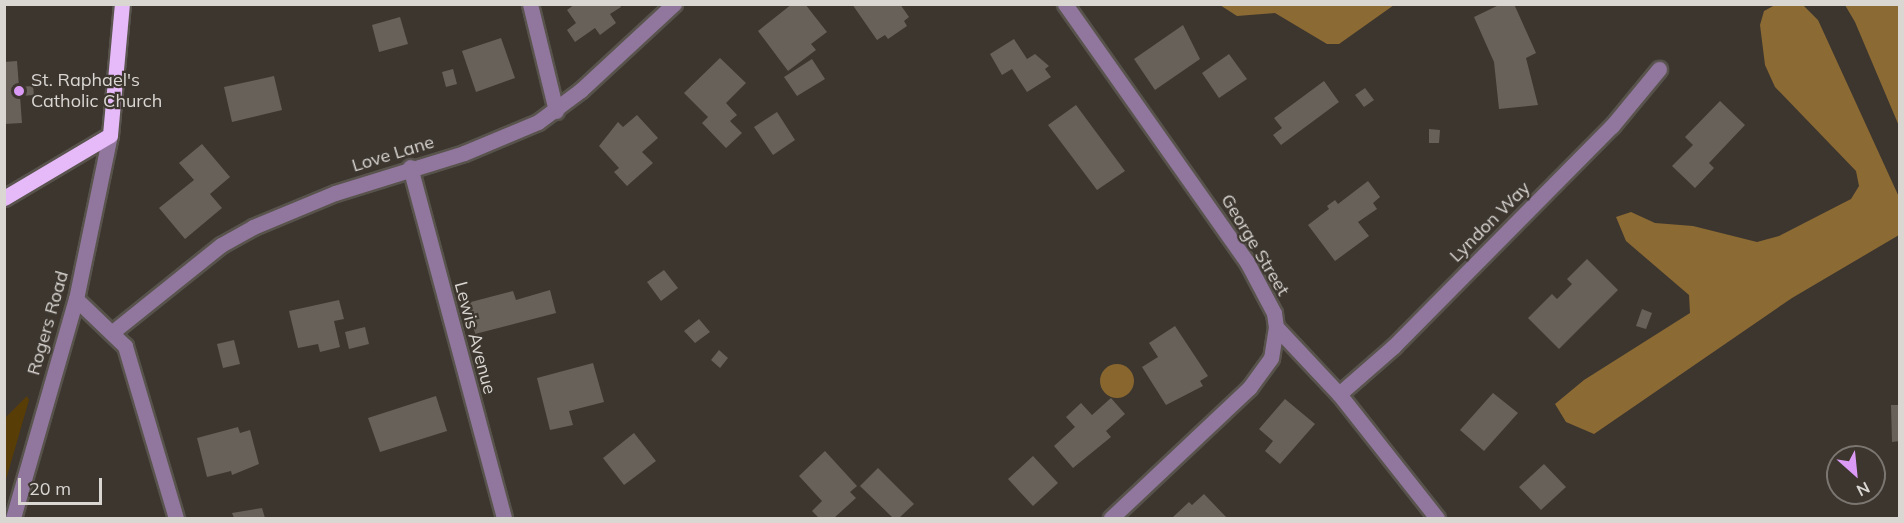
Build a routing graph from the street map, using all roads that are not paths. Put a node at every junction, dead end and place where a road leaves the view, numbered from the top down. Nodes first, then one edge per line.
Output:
1 (122, 4) edge
2 (530, 4) edge
3 (674, 4) edge
4 (1065, 4) edge
5 (1659, 69) dead end
6 (556, 111) junction
7 (110, 135) junction
8 (411, 167) junction
9 (4, 198) edge
10 (76, 299) junction
11 (1276, 327) junction
12 (115, 330) junction
13 (1339, 394) junction
14 (13, 519) edge
15 (176, 519) edge
16 (504, 519) edge
17 (1111, 519) edge
18 (1437, 519) edge

1 - 7 main road
2 - 6 street
3 - 6 street, Love Lane
4 - 11 street, George Street
5 - 13 street, Lyndon Way
6 - 8 street, Love Lane
7 - 9 main road
7 - 10 street, Rogers Road
8 - 12 street, Love Lane
8 - 16 street, Lewis Avenue
10 - 12 street
10 - 14 street, Rogers Road
11 - 13 street
11 - 17 street, George Street
12 - 15 street
13 - 18 street

